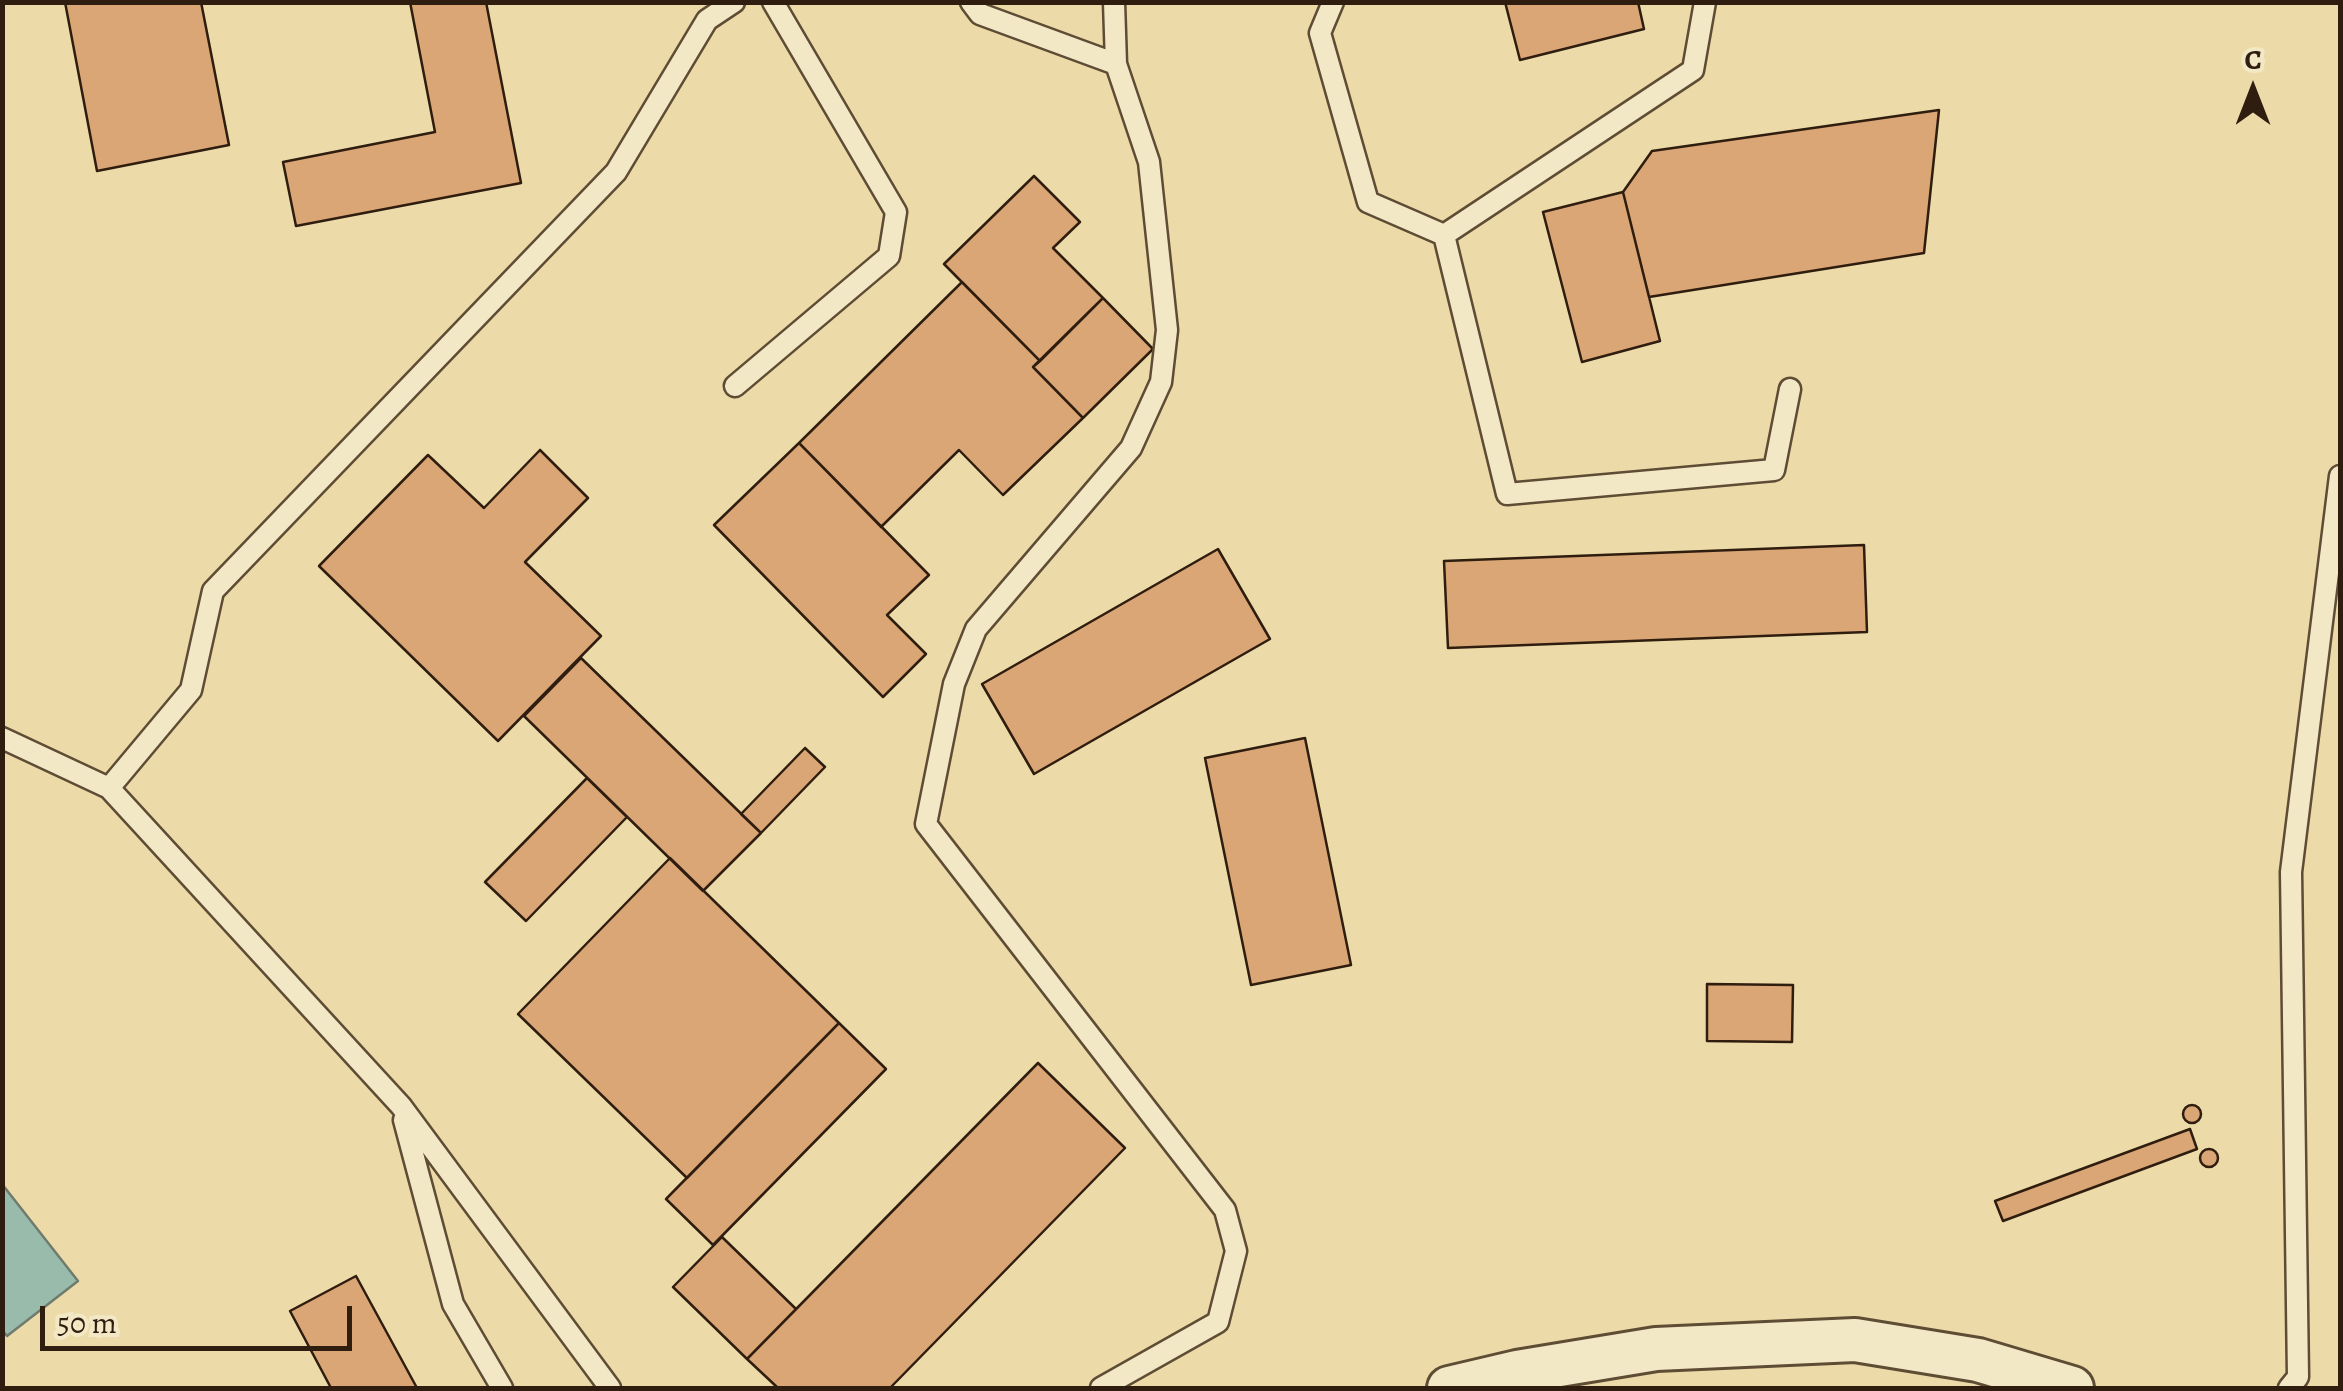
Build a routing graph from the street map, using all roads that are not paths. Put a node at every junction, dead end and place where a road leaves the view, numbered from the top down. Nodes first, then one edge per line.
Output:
1 (734, 2) edge
2 (773, 2) edge
3 (971, 2) edge
4 (1114, 2) edge
5 (1333, 2) edge
6 (1705, 2) edge
7 (1116, 64) junction
8 (1444, 235) junction
9 (735, 386) dead end
10 (1790, 389) dead end
11 (2340, 476) edge
12 (2, 738) edge
13 (110, 788) junction
14 (400, 1106) junction
15 (502, 1388) edge
16 (610, 1388) edge
17 (1101, 1388) edge
18 (1448, 1388) edge
19 (2072, 1388) edge
20 (2289, 1388) edge

1 - 13 lane
2 - 9 lane
3 - 7 lane
4 - 7 lane
5 - 8 lane
6 - 8 lane
7 - 17 lane
8 - 10 lane
11 - 20 lane
12 - 13 lane
13 - 14 lane
14 - 15 lane
14 - 16 lane
18 - 19 street

